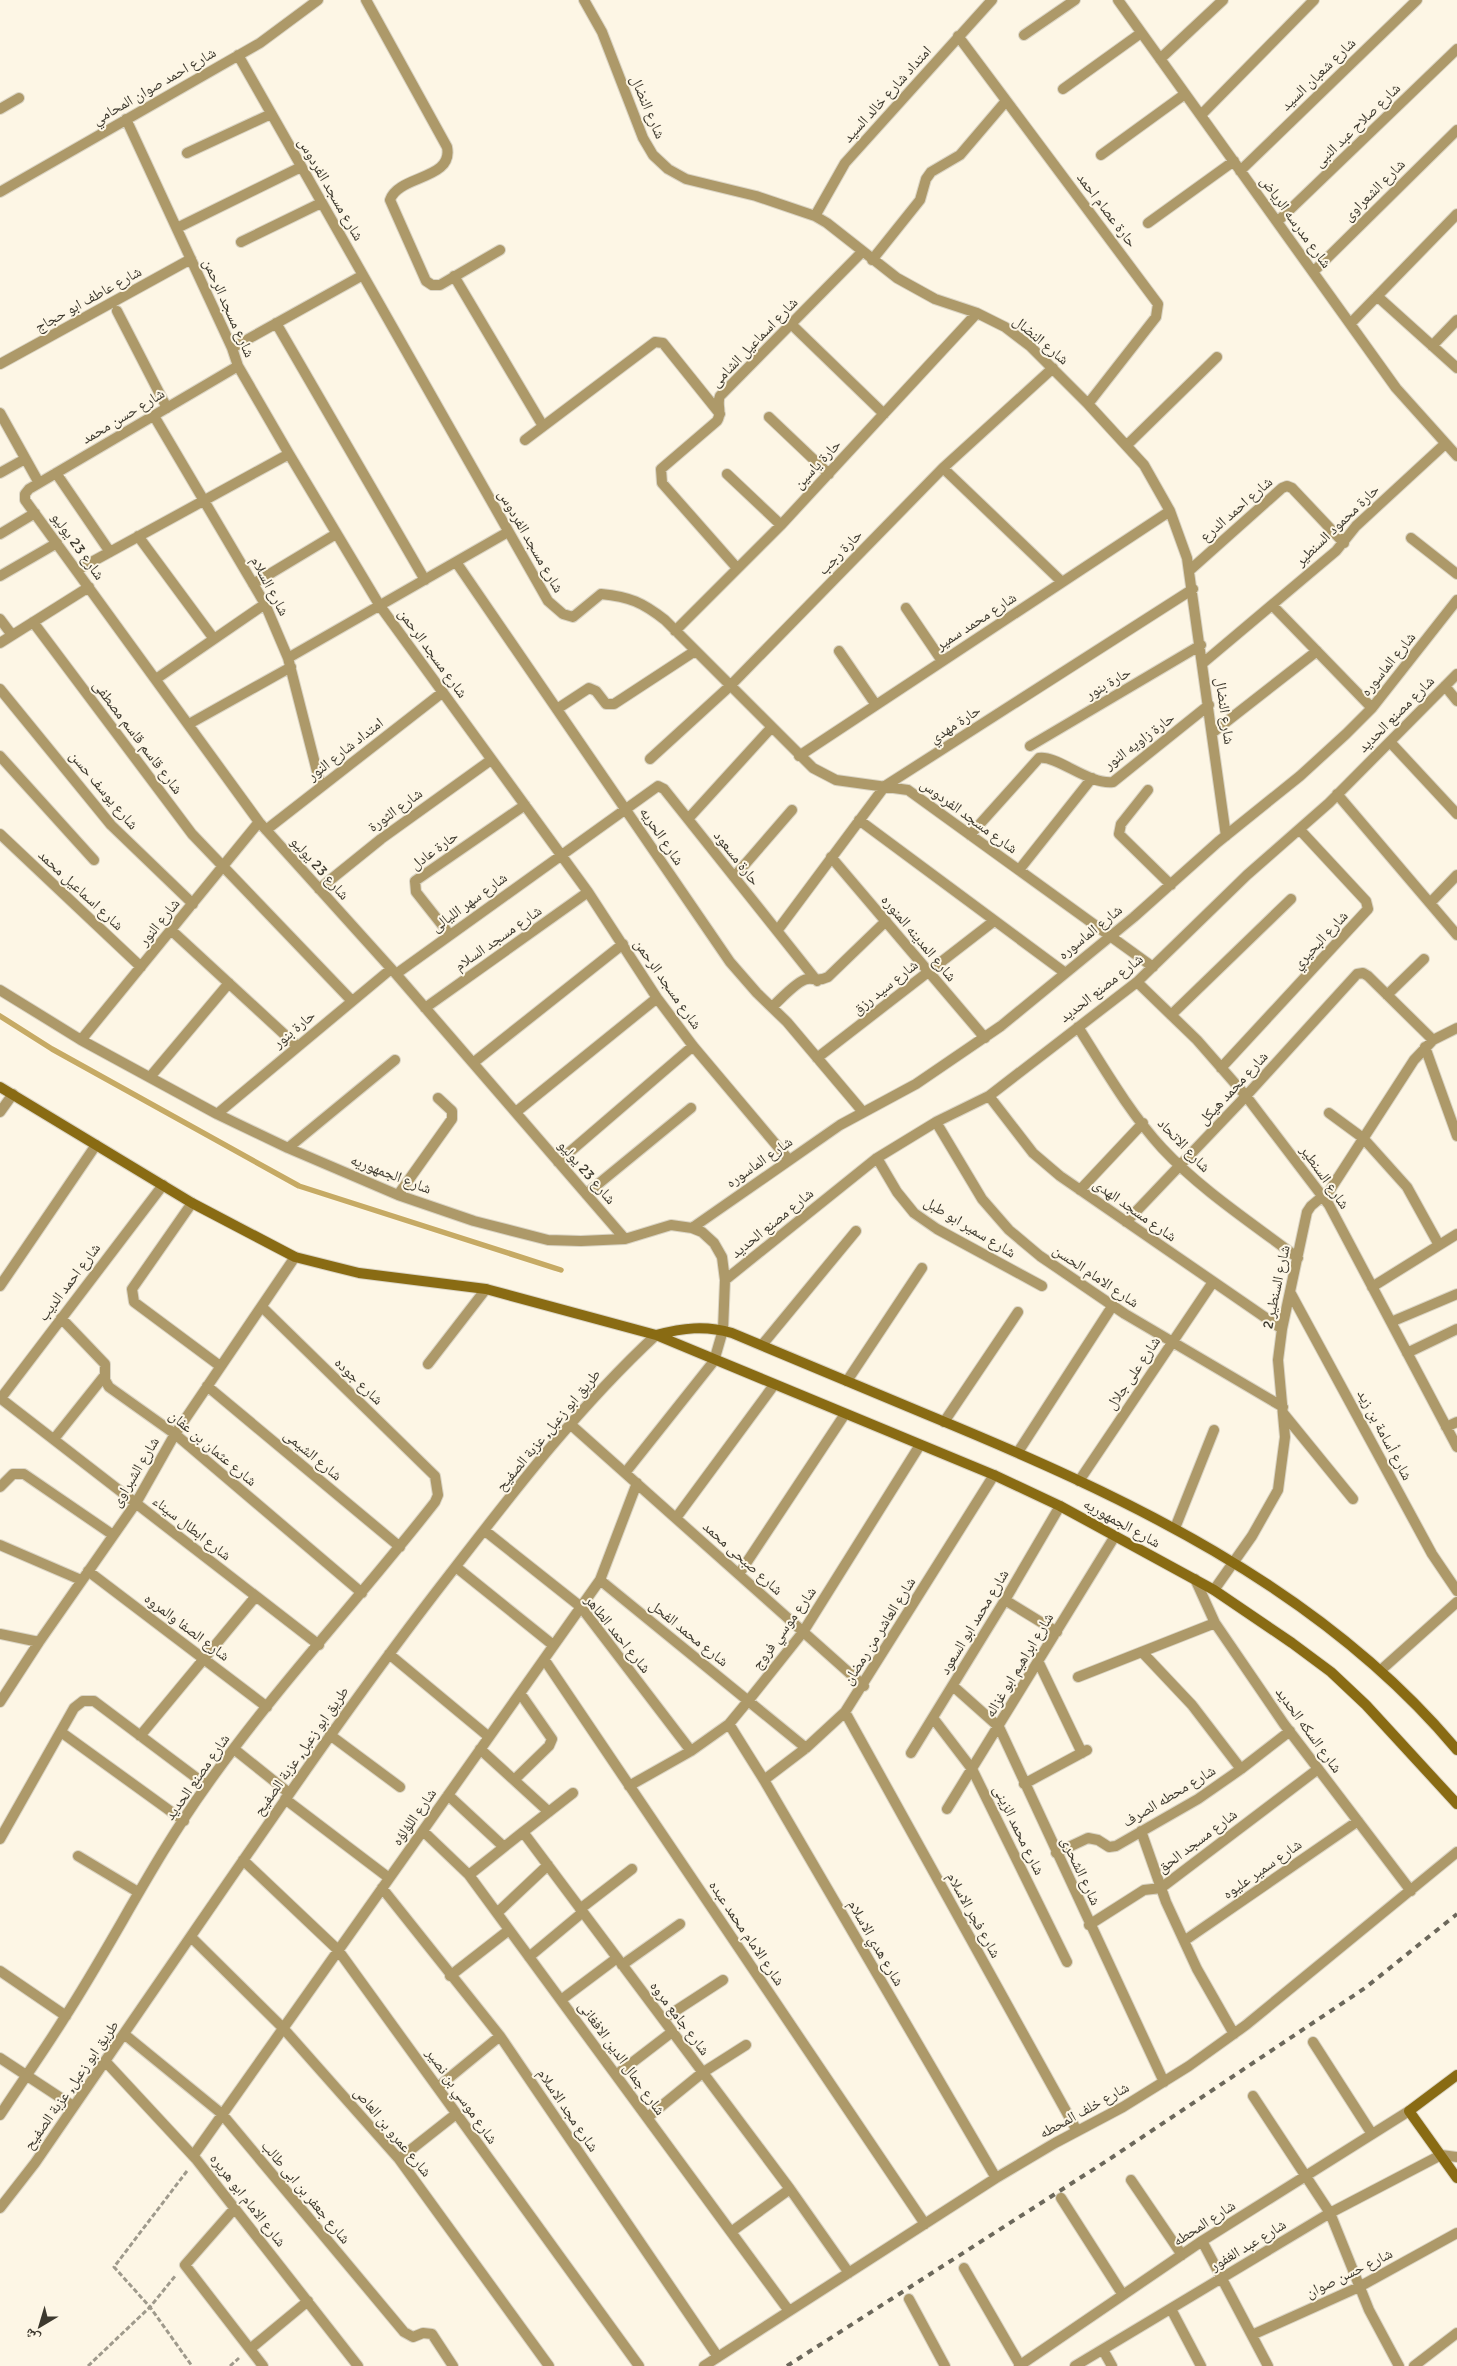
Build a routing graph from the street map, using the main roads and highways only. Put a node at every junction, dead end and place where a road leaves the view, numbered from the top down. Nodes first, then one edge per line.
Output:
1 (0, 1087) edge
2 (656, 1335) junction
3 (1457, 1750) edge
4 (1457, 1804) edge
5 (1457, 2075) edge
6 (1457, 2178) edge

1 - 2 main road, شارع الجمهوريه
2 - 3 main road, شارع الجمهوريه
2 - 4 main road, شارع الجمهوريه
5 - 6 main road

